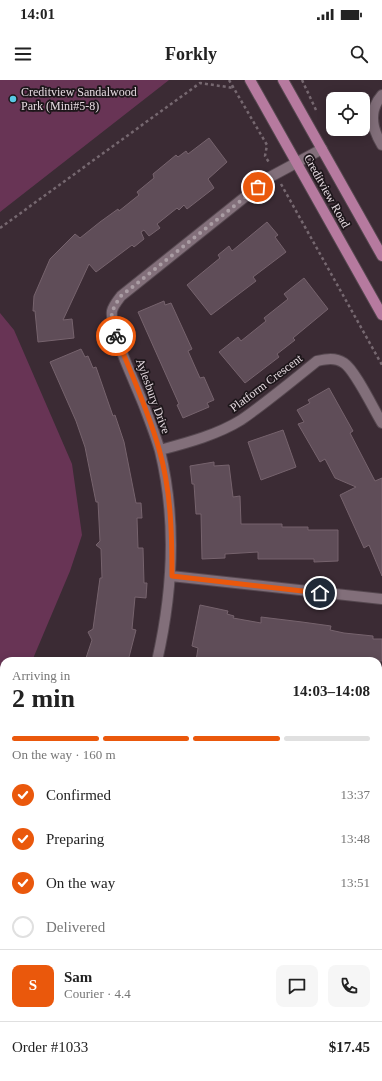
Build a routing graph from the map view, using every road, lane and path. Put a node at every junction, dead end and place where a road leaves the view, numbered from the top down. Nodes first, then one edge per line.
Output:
1 (229, 80) edge
2 (250, 80) edge
3 (283, 80) edge
4 (302, 80) edge
5 (234, 88) junction
6 (382, 95) edge
7 (312, 98) dead end
8 (382, 145) edge
9 (322, 149) junction
10 (265, 156) dead end
11 (296, 163) junction
12 (290, 200) dead end
13 (0, 228) edge
14 (382, 256) edge
15 (382, 316) edge
16 (382, 366) edge
17 (382, 423) edge
18 (160, 450) junction
19 (172, 576) junction
20 (382, 599) edge
21 (158, 657) edge

1 - 5 path
2 - 11 main road, Creditview Road
3 - 9 main road, Creditview Road
4 - 7 path
5 - 10 path
5 - 13 path
6 - 8 street
9 - 11 street, Aylesbury Drive
9 - 14 main road, Creditview Road
11 - 15 main road, Creditview Road
11 - 18 street, Aylesbury Drive
12 - 16 path
17 - 18 street, Platform Crescent
18 - 19 street, Aylesbury Drive
19 - 20 street
19 - 21 street, Aylesbury Drive

